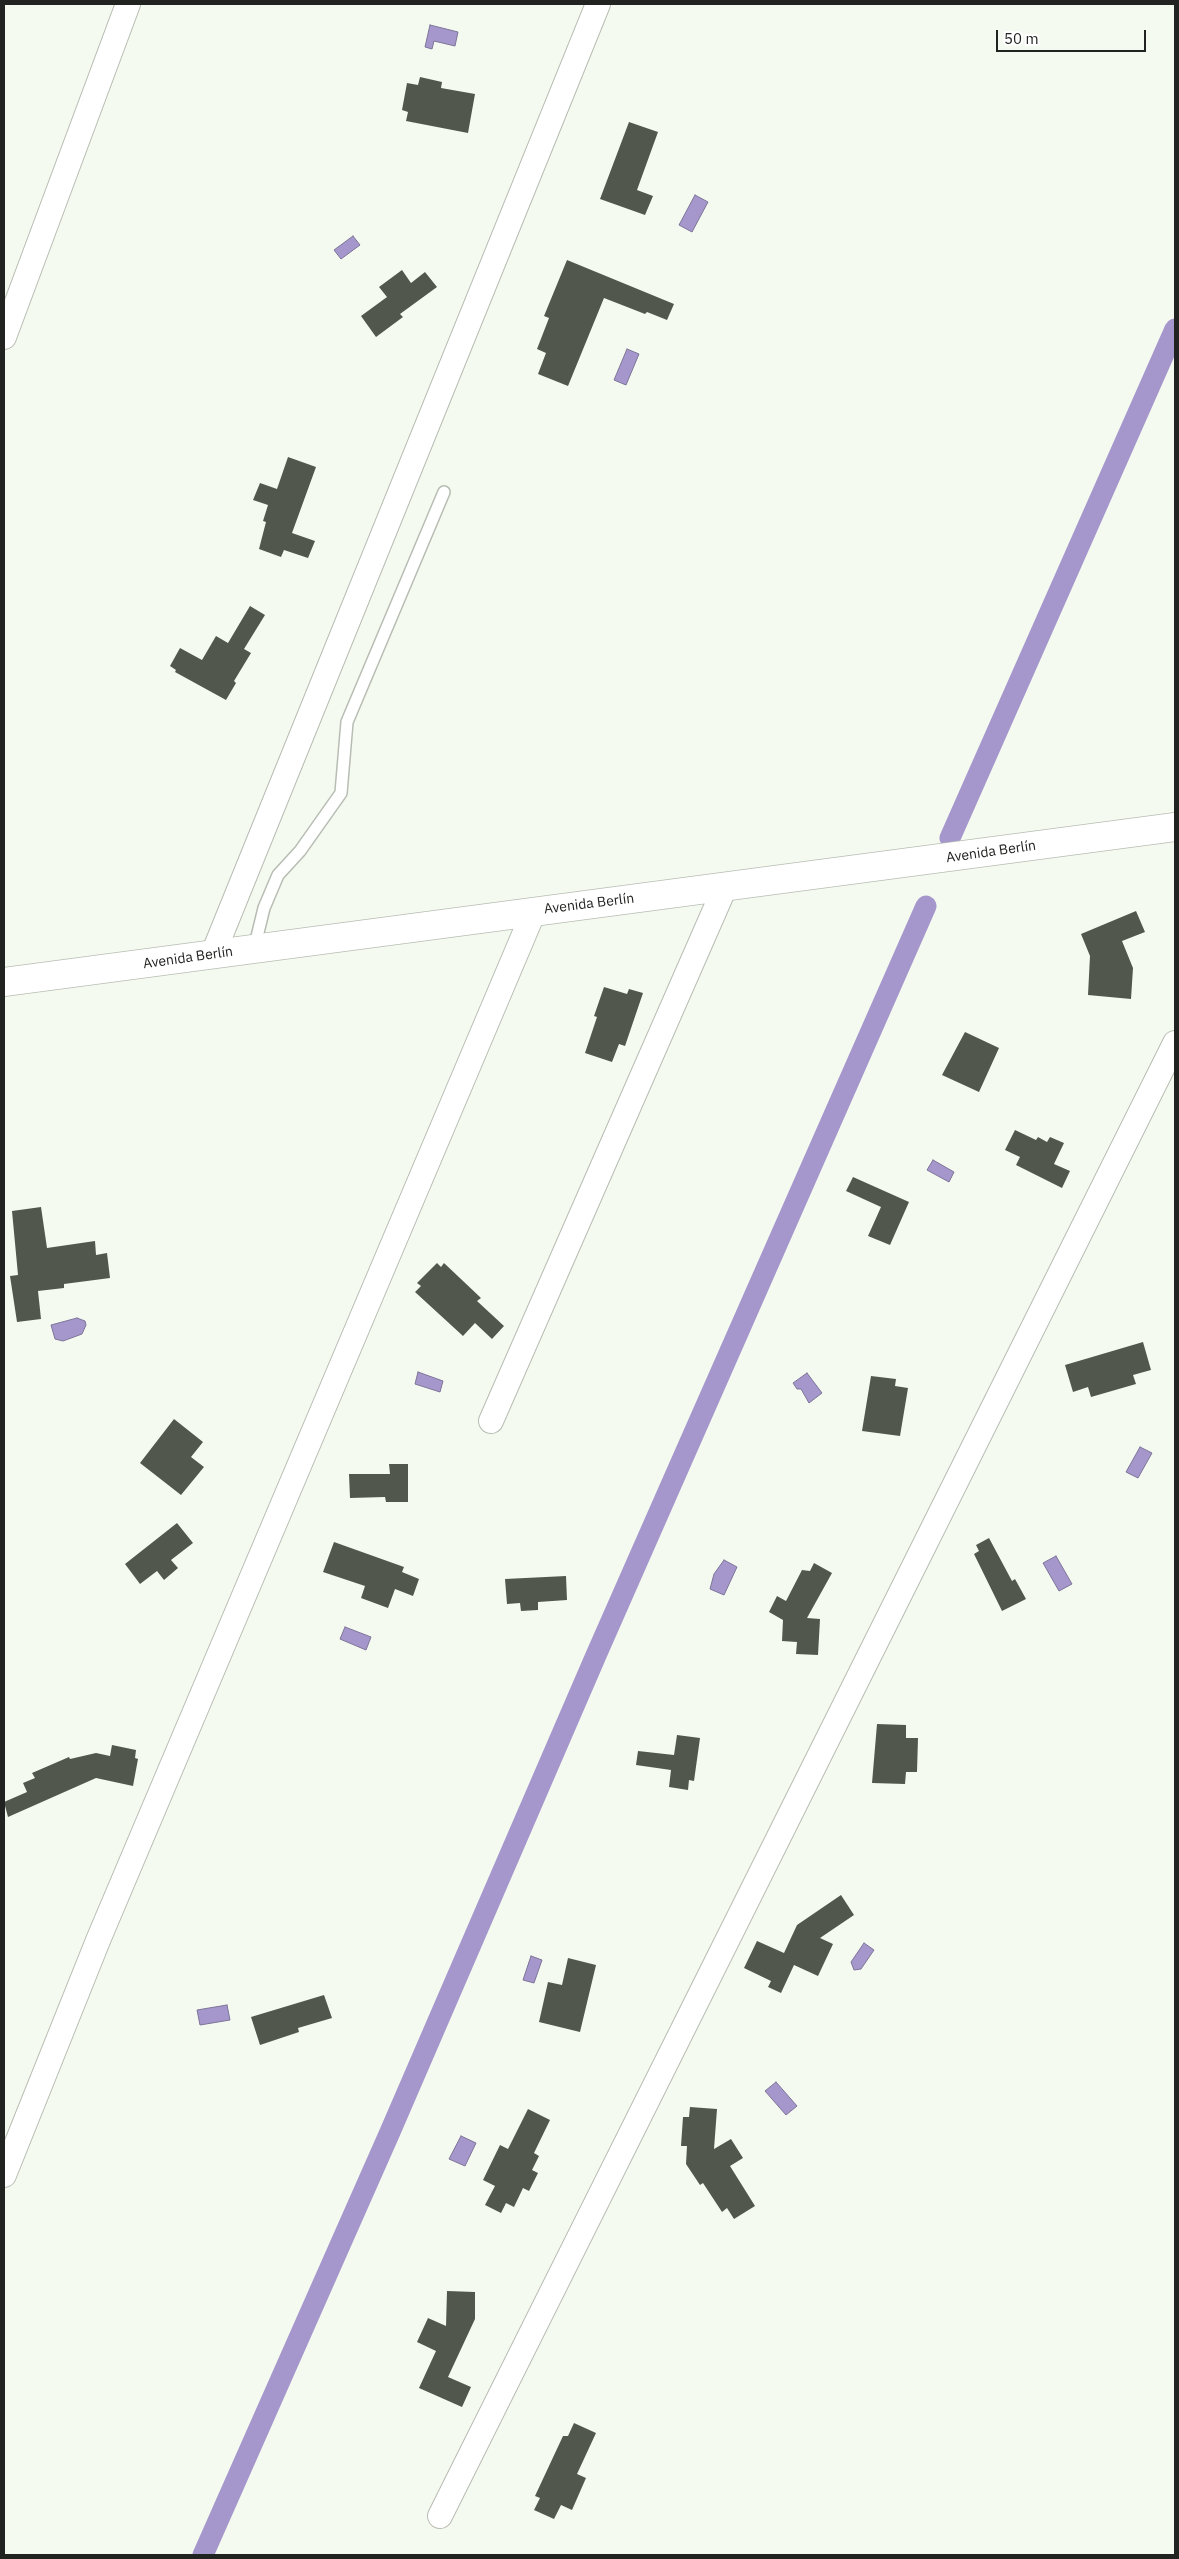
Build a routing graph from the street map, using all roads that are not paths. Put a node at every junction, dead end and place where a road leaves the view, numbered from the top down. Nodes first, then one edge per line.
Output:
1 (128, 4) edge
2 (598, 4) edge
3 (4, 337) edge
4 (444, 492) dead end
5 (1175, 827) edge
6 (725, 887) junction
7 (534, 911) junction
8 (254, 949) junction
9 (213, 954) junction
10 (4, 982) edge
11 (1175, 1043) edge
12 (491, 1421) dead end
13 (4, 2175) edge
14 (440, 2516) dead end

1 - 3 street
2 - 9 street
4 - 8 lane
5 - 6 street, Avenida Berlín
6 - 7 street, Avenida Berlín
6 - 12 street
7 - 8 street, Avenida Berlín
7 - 13 street
8 - 9 street, Avenida Berlín
9 - 10 street, Avenida Berlín
11 - 14 street

